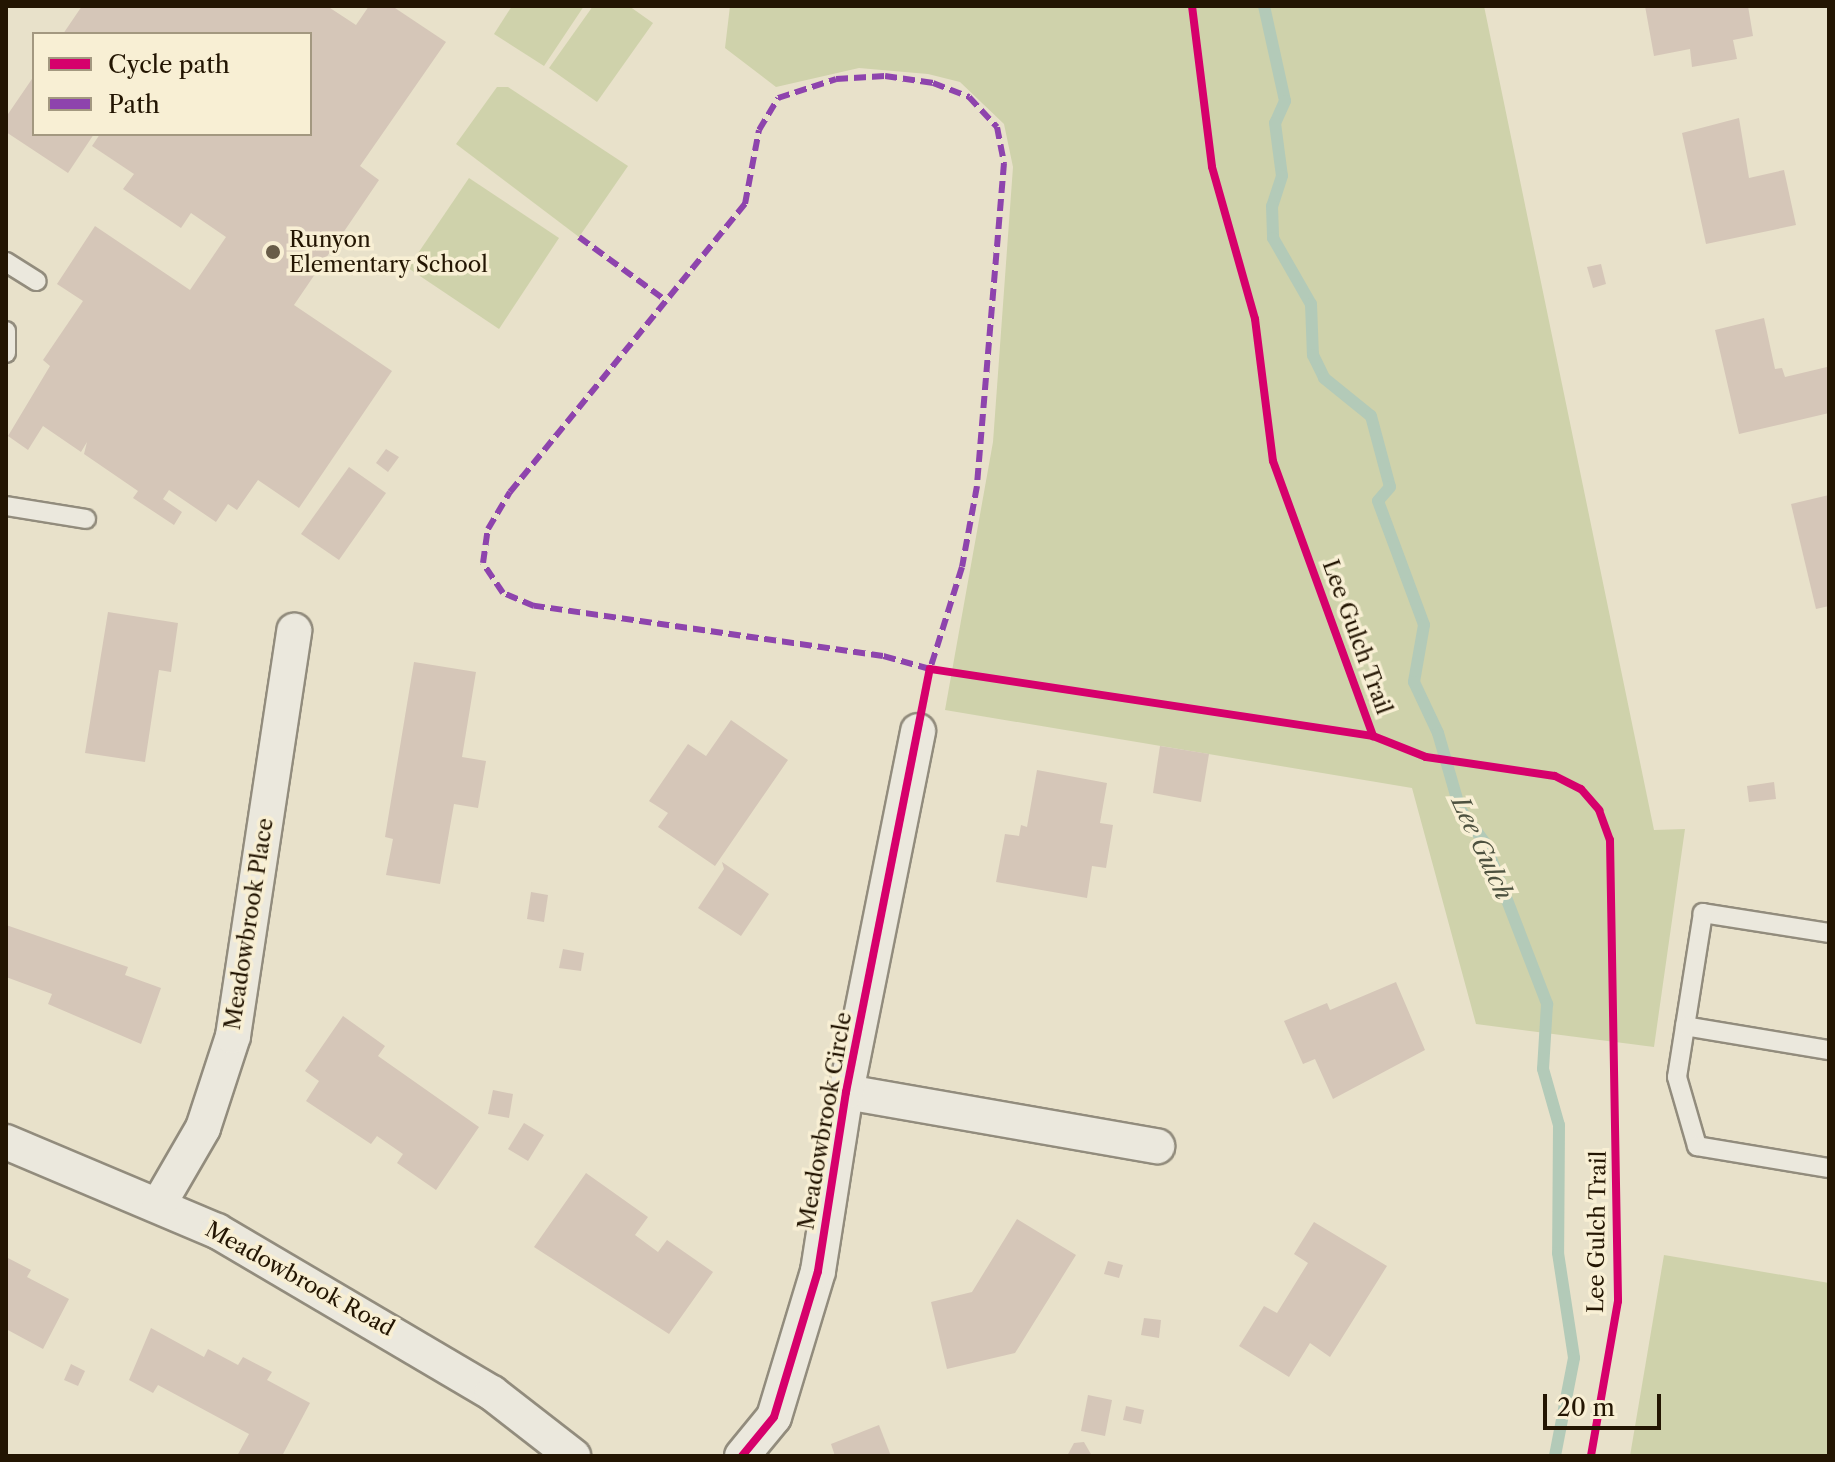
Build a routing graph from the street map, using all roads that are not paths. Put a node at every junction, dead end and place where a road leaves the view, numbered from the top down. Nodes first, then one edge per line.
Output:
1 (6, 262) edge
2 (36, 281) dead end
3 (6, 331) edge
4 (6, 353) edge
5 (6, 506) edge
6 (86, 519) dead end
7 (294, 631) dead end
8 (918, 731) dead end
9 (1829, 933) edge
10 (1685, 1026) junction
11 (1829, 1050) edge
12 (846, 1092) junction
13 (6, 1142) edge
14 (1157, 1146) dead end
15 (1829, 1168) edge
16 (159, 1204) junction
17 (573, 1456) edge
18 (742, 1456) edge

1 - 2 lane
3 - 4 lane
5 - 6 lane
7 - 16 street, Meadowbrook Place
8 - 12 street, Meadowbrook Circle
9 - 10 lane
10 - 11 lane
10 - 15 lane
12 - 14 street, Meadowbrook Circle
12 - 18 street, Meadowbrook Circle
13 - 16 street, Meadowbrook Road
16 - 17 street, Meadowbrook Road

